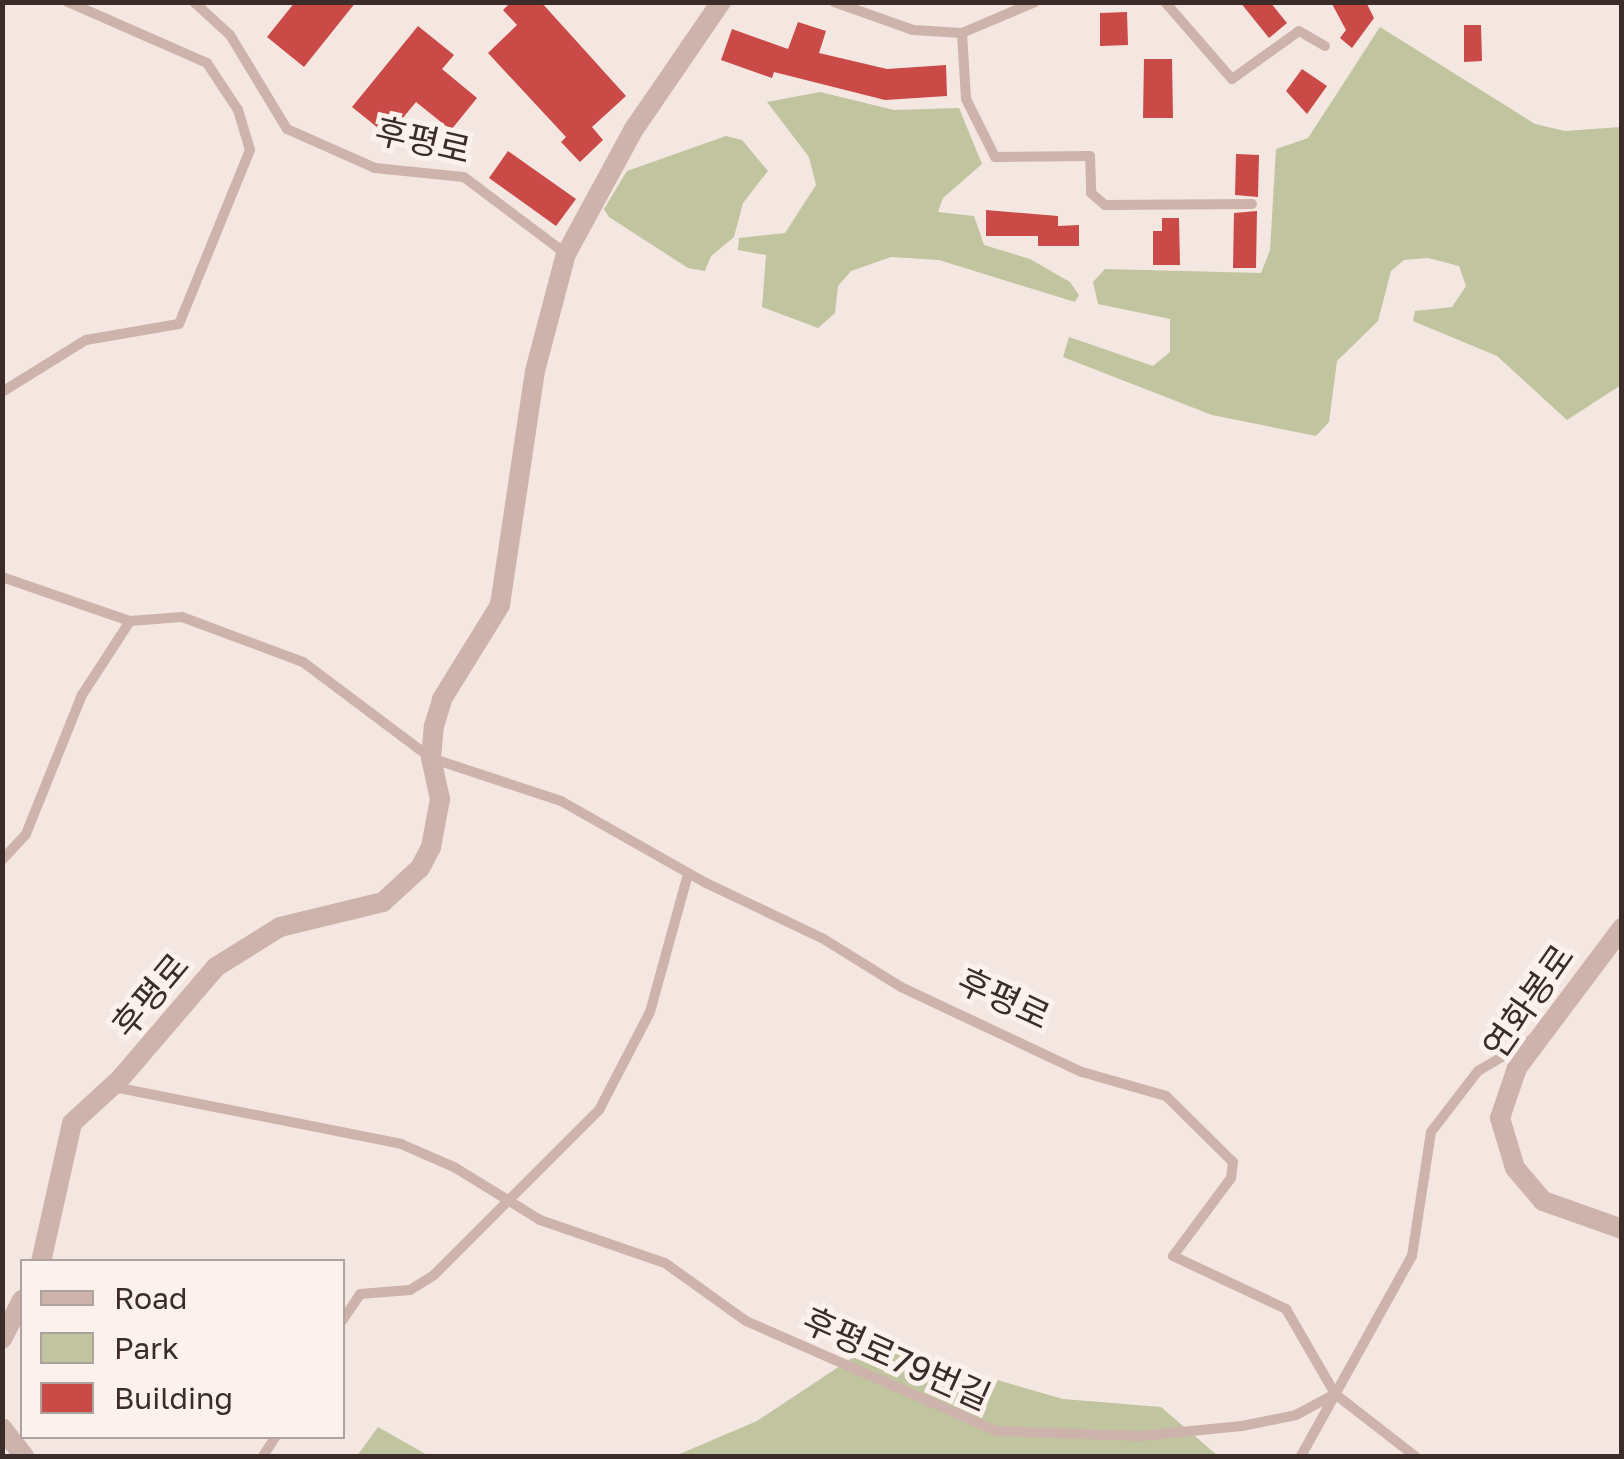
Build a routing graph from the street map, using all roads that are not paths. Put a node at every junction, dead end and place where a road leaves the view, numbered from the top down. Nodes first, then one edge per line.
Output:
1 (68, 2) edge
2 (194, 2) edge
3 (721, 2) edge
4 (834, 2) edge
5 (1035, 2) edge
6 (1165, 2) edge
7 (962, 33) junction
8 (1325, 46) dead end
9 (1252, 204) dead end
10 (566, 254) junction
11 (2, 392) edge
12 (2, 577) edge
13 (130, 622) junction
14 (432, 758) junction
15 (2, 860) edge
16 (688, 874) junction
17 (1622, 928) edge
18 (1539, 1036) junction
19 (112, 1087) junction
20 (507, 1203) junction
21 (1622, 1229) edge
22 (42, 1259) edge
23 (20, 1304) edge
24 (345, 1316) edge
25 (2, 1340) edge
26 (1335, 1394) junction
27 (2, 1428) edge
28 (24, 1456) edge
29 (1301, 1456) edge
30 (1415, 1456) edge

1 - 11 lane
2 - 10 lane, 후평로
3 - 10 street, 후평로
4 - 7 lane
5 - 7 lane
6 - 8 lane
7 - 9 lane
10 - 14 street, 후평로
12 - 13 lane, 후평로
13 - 14 lane, 후평로
13 - 15 lane
14 - 16 lane, 후평로
14 - 19 street, 후평로
16 - 20 lane
16 - 26 lane, 후평로
17 - 18 street, 연화봉로
18 - 21 street, 연화봉로
18 - 26 lane
19 - 20 lane, 후평로79번길
19 - 22 street, 후평로
20 - 24 lane
20 - 26 lane, 후평로79번길
23 - 25 street
26 - 29 lane
26 - 30 lane
27 - 28 street

